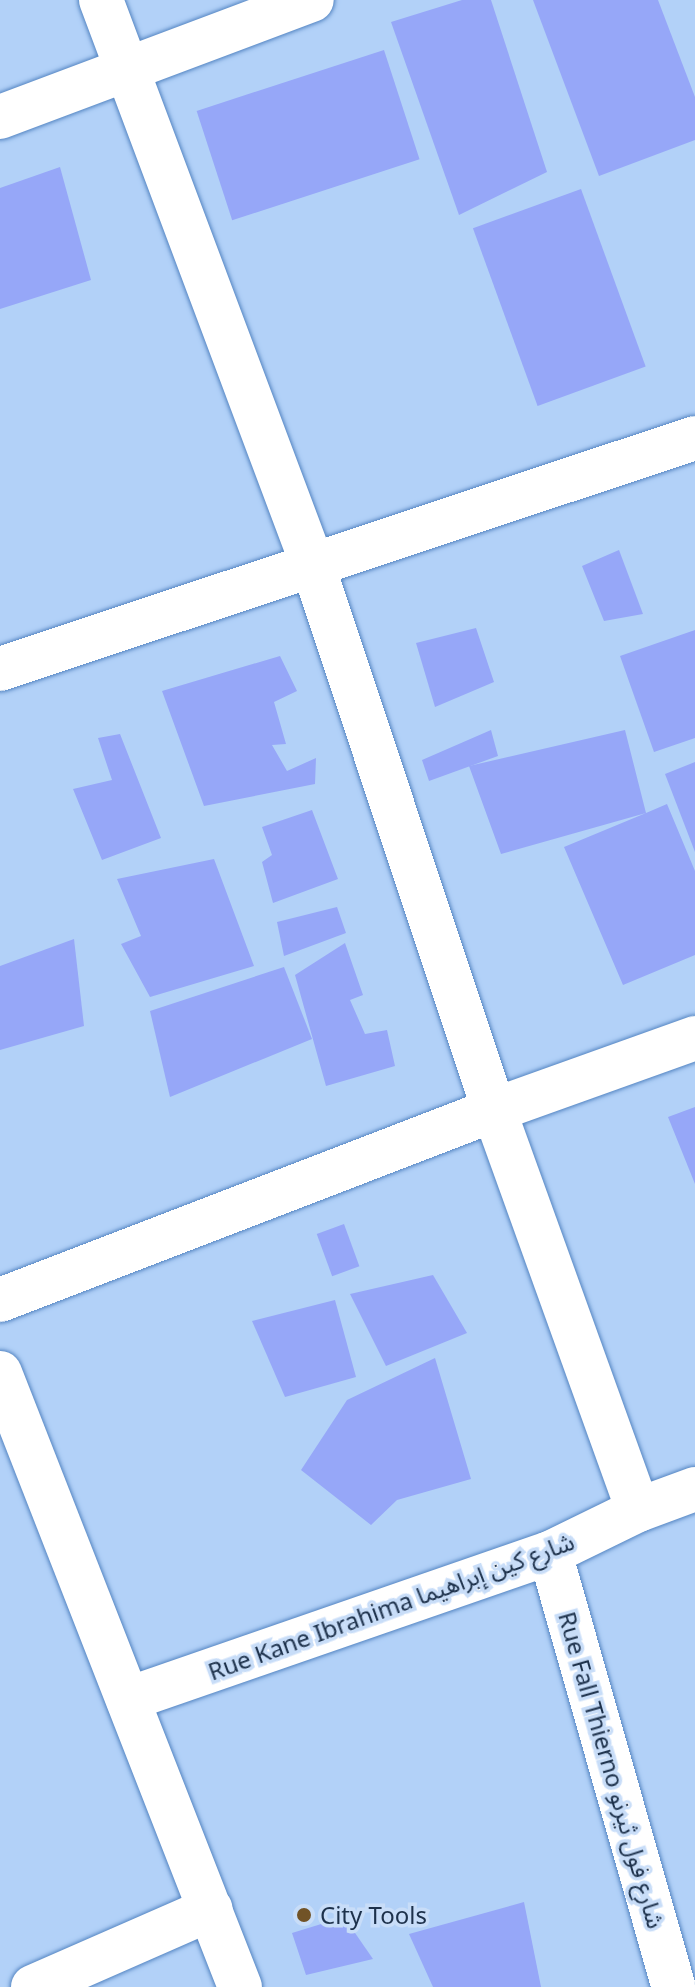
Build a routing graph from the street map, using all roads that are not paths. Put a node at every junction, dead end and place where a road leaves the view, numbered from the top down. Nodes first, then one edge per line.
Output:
1 (101, 0) edge
2 (312, 0) edge
3 (127, 70) junction
4 (0, 117) edge
5 (695, 438) edge
6 (312, 563) junction
7 (0, 669) edge
8 (695, 1038) edge
9 (494, 1110) junction
10 (0, 1300) edge
11 (0, 1373) edge
12 (695, 1489) edge
13 (638, 1510) junction
14 (550, 1553) junction
15 (128, 1699) junction
16 (211, 1909) junction
17 (33, 1987) edge
18 (240, 1987) edge
19 (674, 1987) edge

1 - 3 street
2 - 3 street
3 - 4 street
3 - 6 street
5 - 6 street
6 - 7 street
6 - 9 street
8 - 9 street
9 - 10 street
9 - 13 street
11 - 15 street
12 - 13 street, Rue Kane Ibrahima شارع كين إبراهيما
13 - 14 street, Rue Kane Ibrahima شارع كين إبراهيما
14 - 15 street, Rue Kane Ibrahima شارع كين إبراهيما
14 - 19 street, Rue Fall Thierno شارع فول ثيرنو
15 - 16 street
16 - 17 street
16 - 18 street

